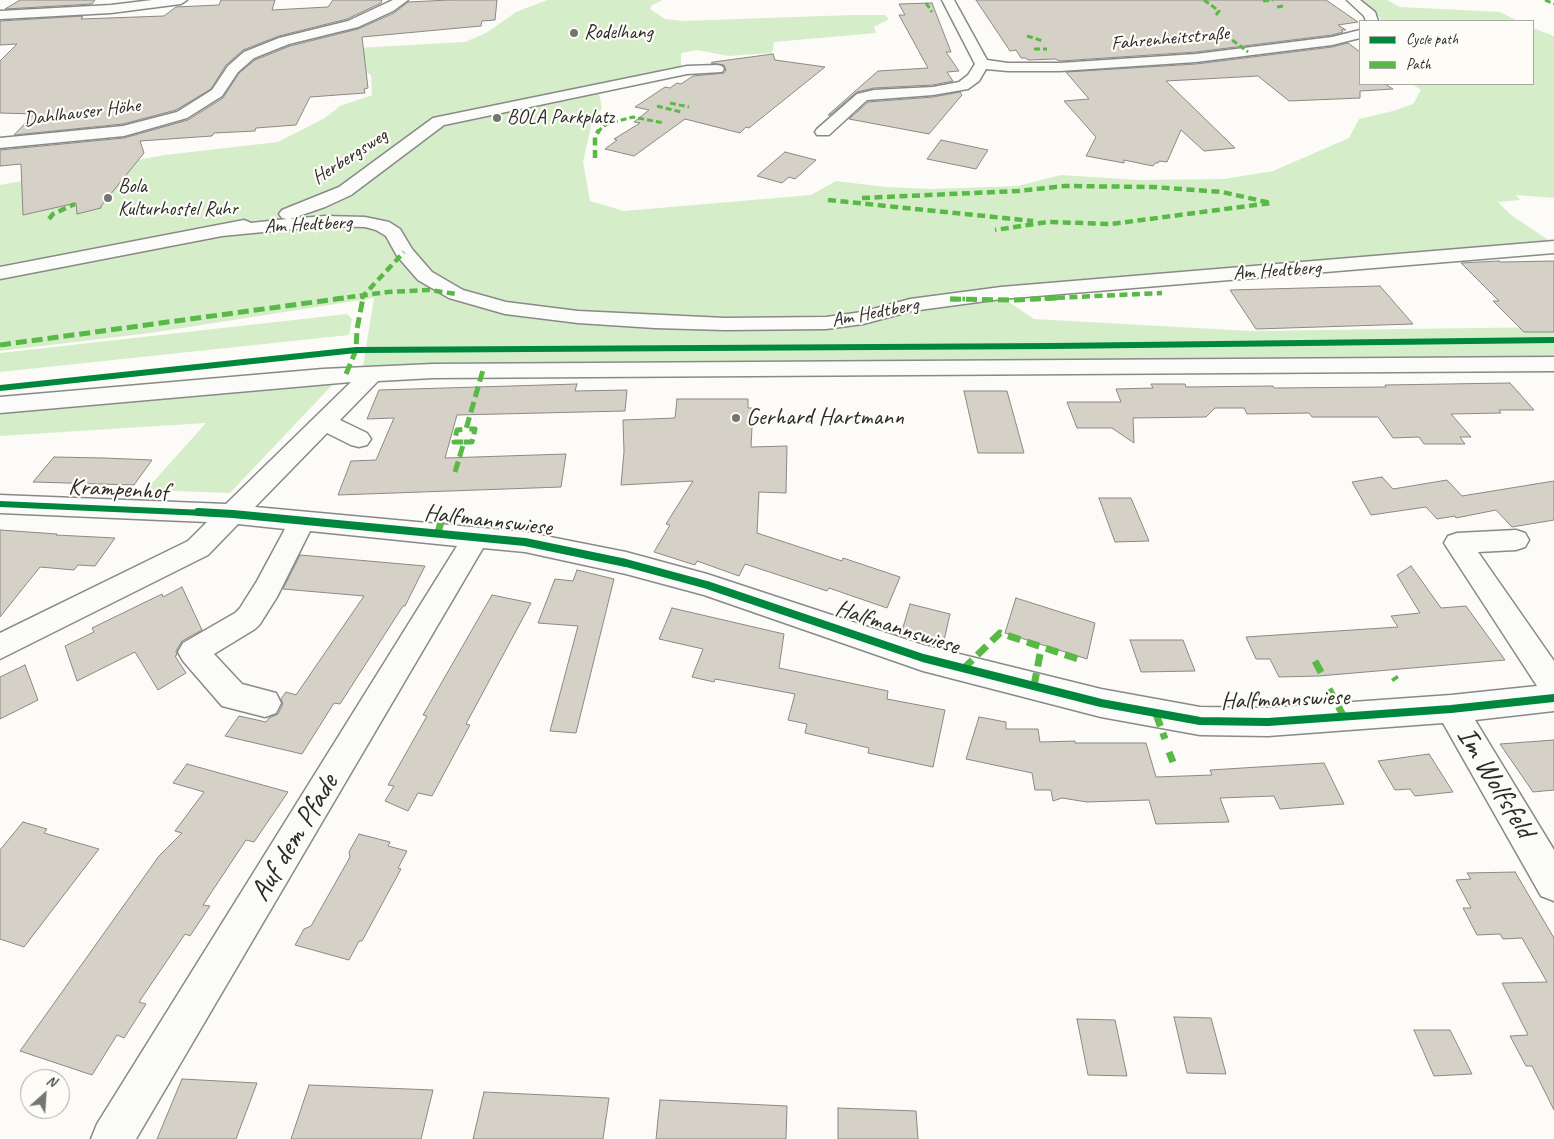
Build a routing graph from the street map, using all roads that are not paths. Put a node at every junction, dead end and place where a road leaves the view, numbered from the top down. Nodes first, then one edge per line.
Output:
1 (181, 0) edge
2 (402, 0) edge
3 (948, 0) edge
4 (1353, 0) edge
5 (0, 15) edge
6 (1372, 20) edge
7 (1359, 34) edge
8 (982, 64) junction
9 (717, 69) dead end
10 (823, 132) dead end
11 (0, 143) edge
12 (226, 231) junction
13 (1554, 247) edge
14 (0, 273) edge
15 (1554, 364) edge
16 (372, 374) junction
17 (0, 405) edge
18 (324, 422) junction
19 (359, 439) dead end
20 (0, 504) edge
21 (233, 514) junction
22 (302, 521) junction
23 (478, 536) junction
24 (1516, 540) dead end
25 (0, 646) edge
26 (1554, 686) edge
27 (1554, 698) edge
28 (265, 703) dead end
29 (1451, 709) junction
30 (1554, 883) edge
31 (112, 1139) edge

1 - 5 street
2 - 11 street, Dahlhauser Höhe
3 - 8 street
4 - 6 street
7 - 8 street, Fahrenheitstraße
8 - 10 street
9 - 12 street, Herbergsweg
12 - 13 street, Am Hedtberg
12 - 14 street, Herbergsweg
15 - 16 street
16 - 17 street
16 - 18 street
18 - 19 street
18 - 21 street
20 - 21 street, Krampenhof
21 - 22 street, Halfmannswiese
21 - 25 street
22 - 23 street, Halfmannswiese
22 - 28 street
23 - 29 street, Halfmannswiese
23 - 31 street, Auf dem Pfade
24 - 26 street
27 - 29 street, Halfmannswiese
29 - 30 street, Im Wolfsfeld

